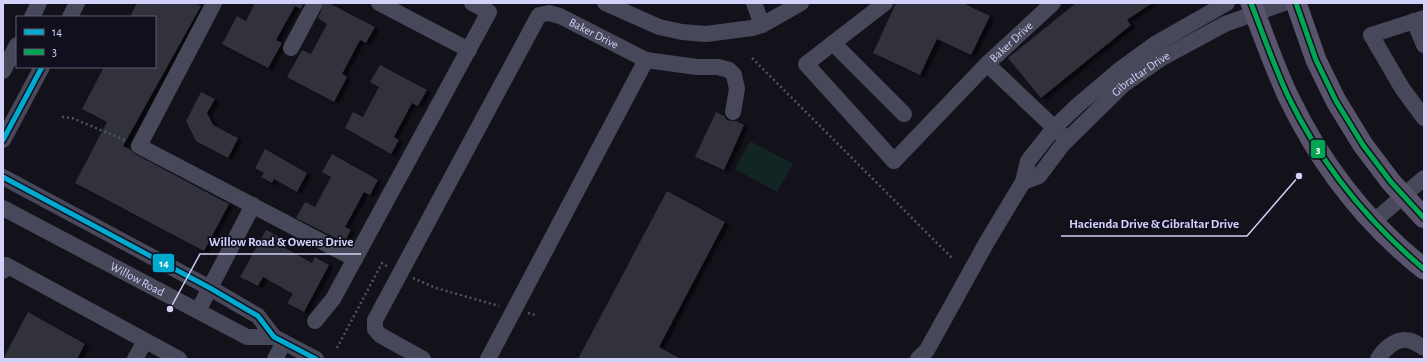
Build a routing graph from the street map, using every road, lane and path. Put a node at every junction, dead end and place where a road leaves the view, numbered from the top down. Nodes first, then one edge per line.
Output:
1 (39, 3) edge
2 (77, 3) edge
3 (214, 3) edge
4 (315, 3) edge
5 (379, 3) edge
6 (472, 3) edge
7 (605, 3) edge
8 (754, 3) edge
9 (801, 3) edge
10 (885, 3) edge
11 (1053, 3) edge
12 (1227, 3) edge
13 (1284, 3) edge
14 (1296, 3) edge
15 (1253, 8) edge
16 (32, 16) edge
17 (70, 16) edge
18 (1419, 19) edge
19 (762, 25) junction
20 (833, 43) junction
21 (1424, 45) edge
22 (16, 47) edge
23 (291, 48) dead end
24 (469, 50) junction
25 (752, 58) dead end
26 (646, 60) junction
27 (987, 64) junction
28 (41, 68) edge
29 (3, 71) edge
30 (734, 112) dead end
31 (904, 114) dead end
32 (62, 117) dead end
33 (1424, 118) edge
34 (1054, 128) junction
35 (1067, 139) junction
36 (3, 140) edge
37 (139, 146) junction
38 (3, 177) edge
39 (1424, 178) edge
40 (1023, 182) junction
41 (1404, 195) junction
42 (253, 205) junction
43 (3, 208) edge
44 (1424, 218) edge
45 (1373, 222) junction
46 (952, 258) dead end
47 (355, 259) junction
48 (1424, 269) edge
49 (3, 271) edge
50 (400, 273) junction
51 (210, 288) junction
52 (514, 310) junction
53 (198, 311) junction
54 (535, 315) dead end
55 (315, 321) dead end
56 (279, 339) junction
57 (145, 340) junction
58 (337, 348) dead end
59 (1424, 348) edge
60 (923, 356) edge
61 (135, 359) edge
62 (179, 359) edge
63 (274, 359) edge
64 (316, 359) edge
65 (424, 359) edge
66 (488, 359) edge
67 (1378, 359) edge

1 - 16 street
2 - 17 street
3 - 37 street
4 - 23 street
5 - 24 street
6 - 24 street
7 - 19 street
8 - 19 street
9 - 19 street
10 - 20 street
11 - 27 street, Baker Drive
12 - 34 street, Gibraltar Drive
13 - 15 street, Gibraltar Drive
14 - 41 main road
15 - 35 street, Gibraltar Drive
15 - 45 main road
18 - 21 street
18 - 33 street
20 - 27 street, Baker Drive
20 - 31 street
22 - 29 street
24 - 47 street
25 - 46 path
26 - 30 street, Baker Drive
26 - 50 street, Baker Drive
26 - 52 street
27 - 34 street
28 - 36 street
32 - 37 path
34 - 35 street
34 - 40 street, Gibraltar Drive
35 - 40 street, Gibraltar Drive
37 - 42 street
38 - 51 street, Willow Road
39 - 41 street
40 - 60 street, Gibraltar Drive
41 - 44 main road
41 - 45 street
42 - 47 street
42 - 51 street
43 - 53 street, Willow Road
45 - 48 main road
47 - 55 street
49 - 57 street
50 - 52 path
50 - 58 path
50 - 65 street
51 - 53 street
51 - 56 street, Willow Road
52 - 54 path
52 - 66 street
53 - 56 street, Willow Road
56 - 63 street
56 - 64 street, Willow Road
57 - 61 street
57 - 62 street
59 - 67 street

